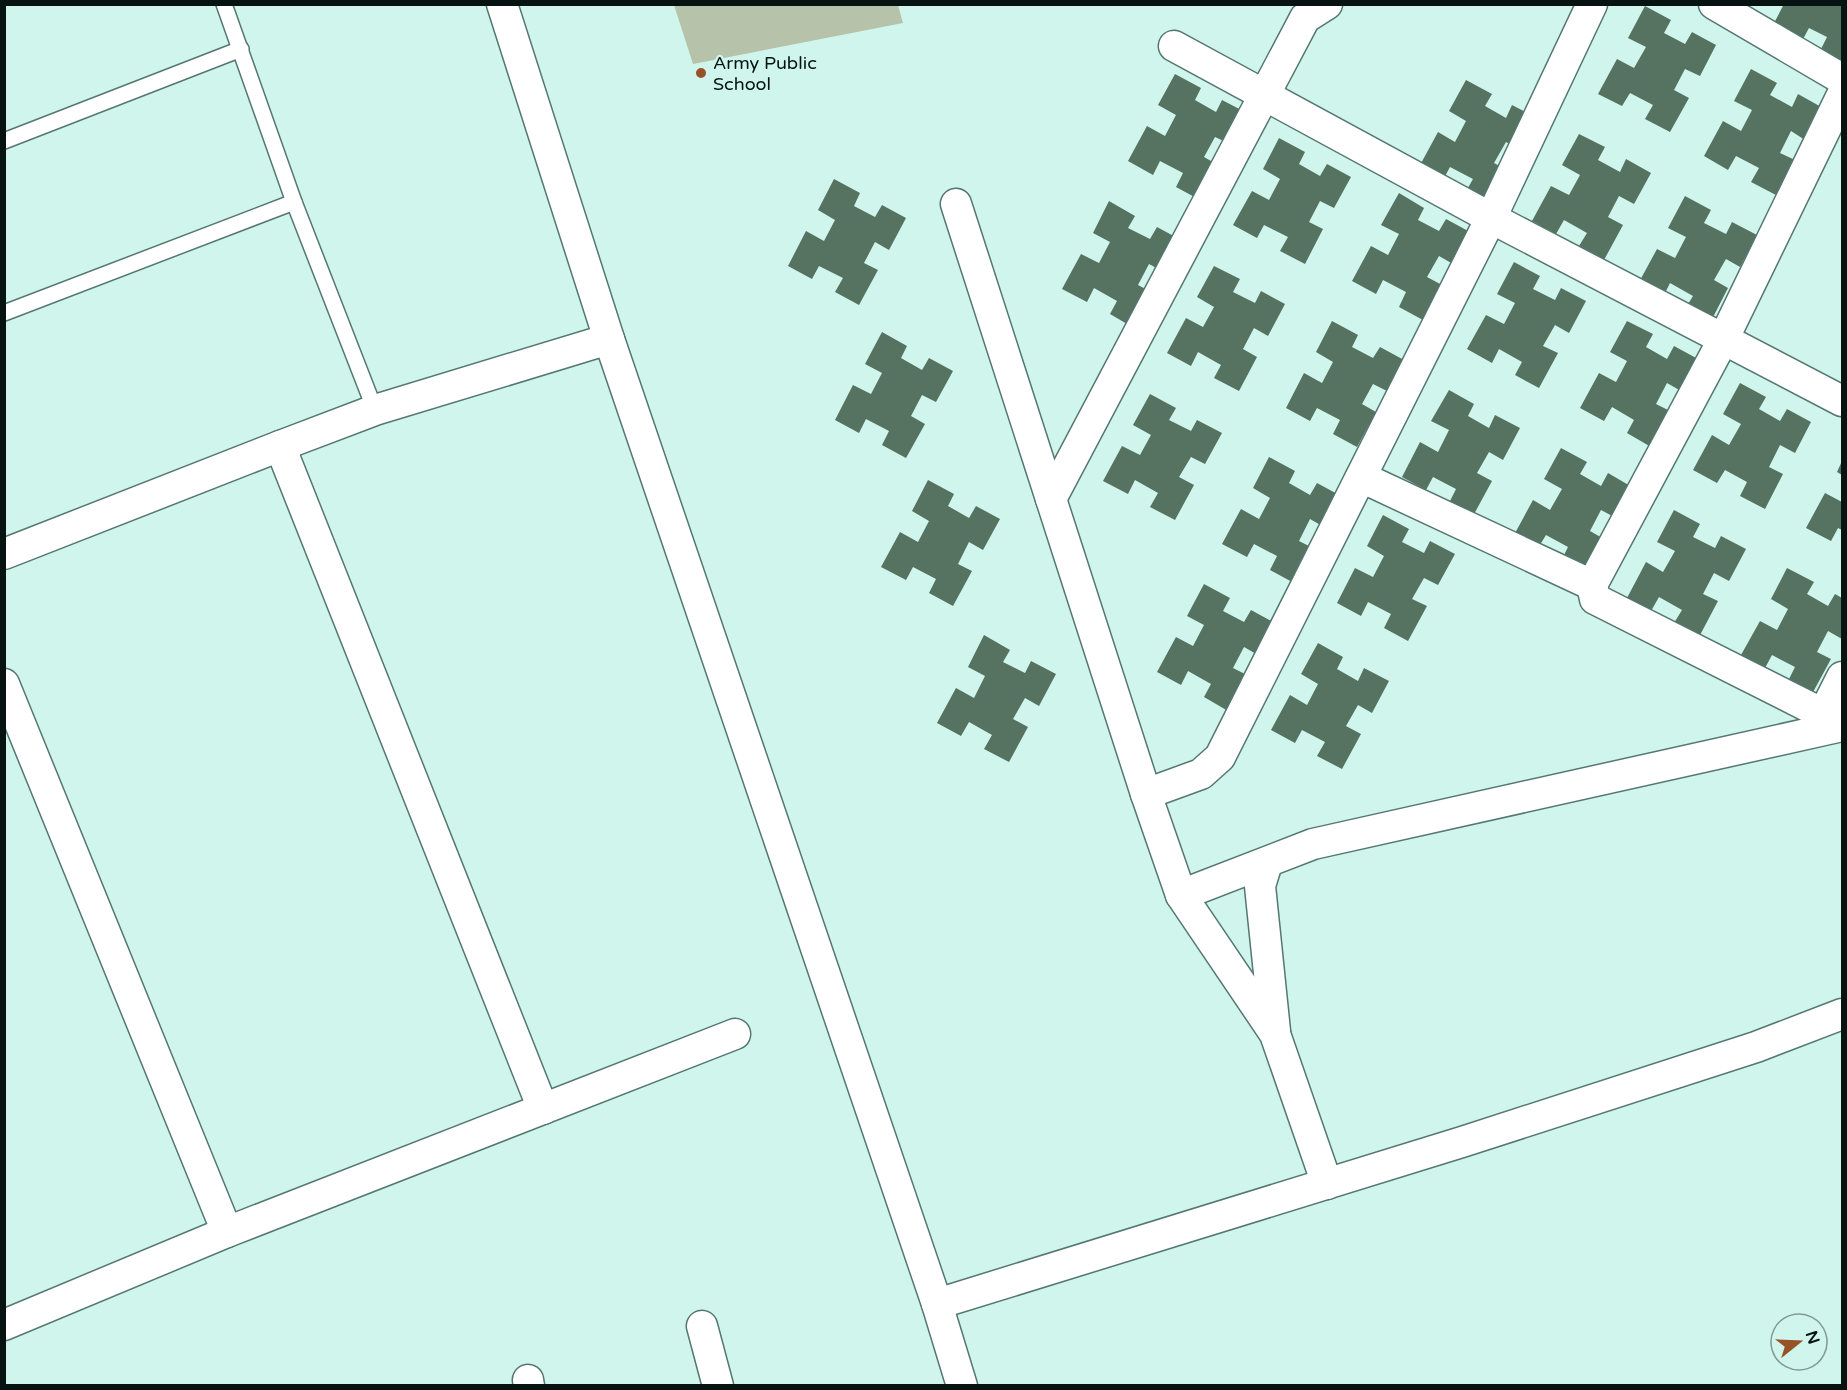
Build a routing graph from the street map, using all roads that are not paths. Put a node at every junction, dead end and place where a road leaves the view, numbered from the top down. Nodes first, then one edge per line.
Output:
1 (224, 4) edge
2 (502, 4) edge
3 (1327, 4) edge
4 (1592, 4) edge
5 (1714, 4) edge
6 (1174, 46) dead end
7 (241, 49) junction
8 (1842, 79) edge
9 (1265, 94) junction
10 (1842, 95) edge
11 (4, 141) edge
12 (294, 202) junction
13 (956, 204) dead end
14 (1491, 218) junction
15 (4, 313) edge
16 (609, 339) junction
17 (1723, 340) junction
18 (1842, 401) edge
19 (375, 410) junction
20 (280, 446) junction
21 (1361, 477) junction
22 (1051, 499) junction
23 (4, 554) edge
24 (1592, 585) junction
25 (1842, 677) edge
26 (4, 684) edge
27 (1826, 724) edge
28 (1146, 794) junction
29 (1267, 863) junction
30 (1181, 895) junction
31 (1842, 1014) edge
32 (735, 1034) dead end
33 (1275, 1034) junction
34 (543, 1109) junction
35 (1327, 1184) junction
36 (227, 1232) junction
37 (937, 1304) junction
38 (4, 1325) edge
39 (702, 1326) dead end
40 (718, 1386) edge
41 (962, 1386) edge

1 - 7 lane
2 - 16 street
3 - 9 street
4 - 14 street
5 - 8 street
6 - 9 street
7 - 11 lane
7 - 12 lane
9 - 14 street
9 - 22 street
10 - 17 street
12 - 15 lane
12 - 19 lane
13 - 22 street
14 - 17 street
14 - 21 street
16 - 19 street
16 - 37 street
17 - 18 street
17 - 24 street
19 - 20 street
20 - 23 street
20 - 34 street
21 - 24 street
21 - 28 street
22 - 28 street
24 - 27 street
25 - 27 street
26 - 36 street
27 - 29 street
28 - 30 street
29 - 30 street
29 - 33 street
30 - 33 street
31 - 35 street
32 - 34 street
33 - 35 street
34 - 36 street
35 - 37 street
36 - 38 street
37 - 41 street
39 - 40 street

